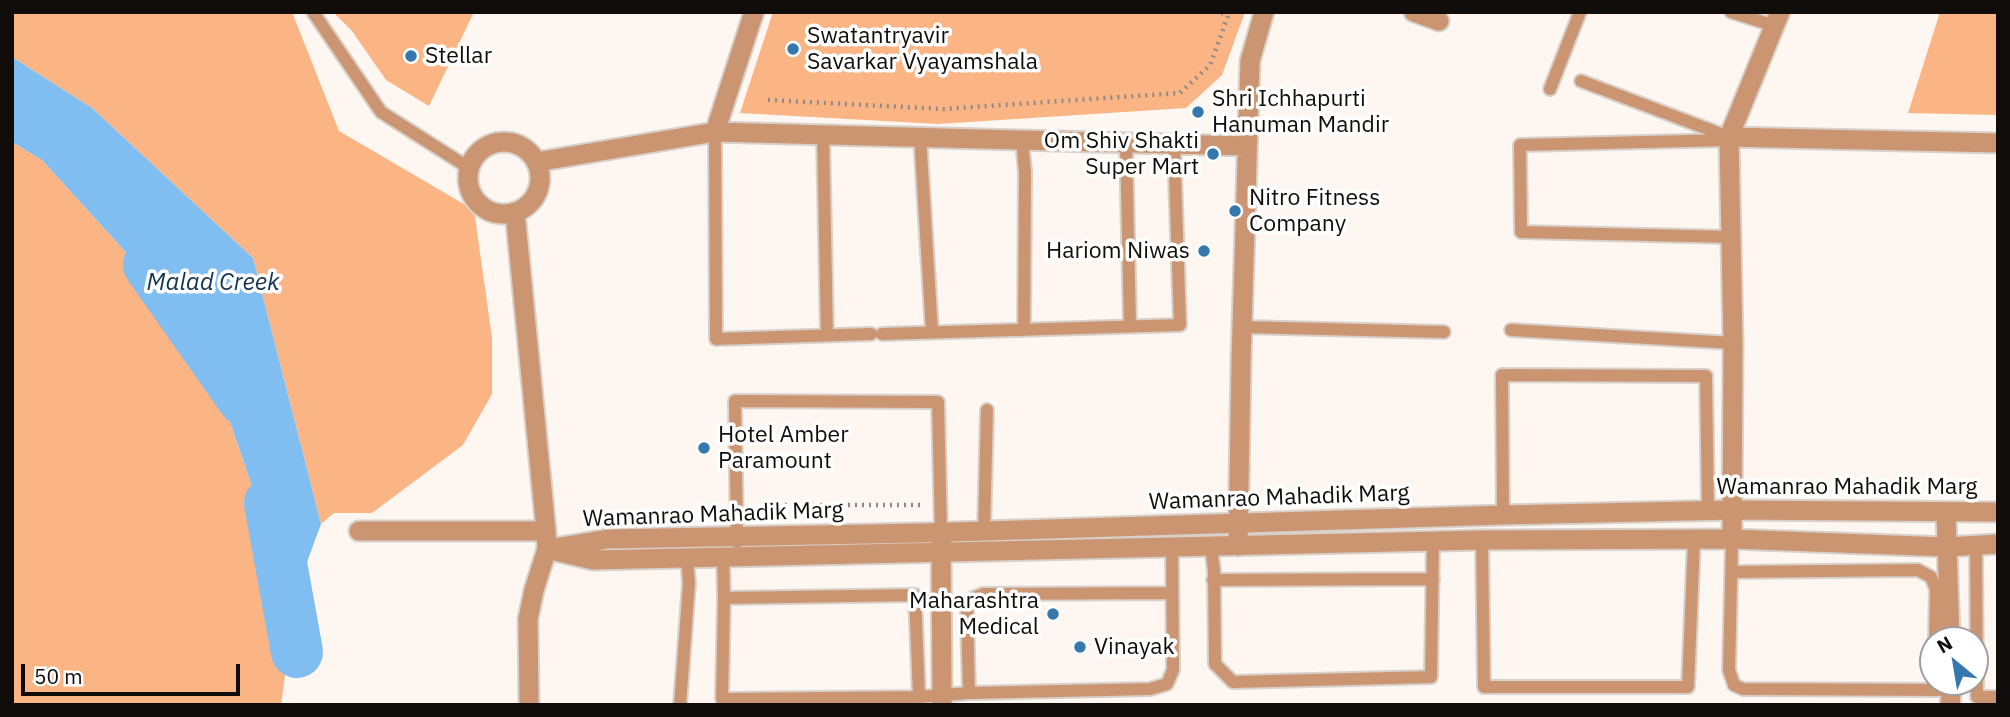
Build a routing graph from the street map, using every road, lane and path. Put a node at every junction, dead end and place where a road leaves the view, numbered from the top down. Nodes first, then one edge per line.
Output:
1 (313, 12) edge
2 (754, 12) edge
3 (1220, 12) edge
4 (1264, 12) edge
5 (1414, 12) edge
6 (1580, 12) edge
7 (1731, 12) edge
8 (1777, 19) edge
9 (1439, 21) dead end
10 (1581, 81) dead end
11 (1550, 89) dead end
12 (768, 100) dead end
13 (715, 132) junction
14 (823, 134) junction
15 (920, 136) junction
16 (1022, 139) junction
17 (1729, 139) junction
18 (1126, 142) junction
19 (1998, 144) edge
20 (1174, 145) junction
21 (1247, 146) junction
22 (536, 163) junction
23 (469, 168) junction
24 (515, 212) junction
25 (1731, 237) junction
26 (1130, 327) junction
27 (1242, 327) junction
28 (1024, 330) junction
29 (1511, 330) dead end
30 (932, 332) junction
31 (1444, 332) dead end
32 (827, 335) junction
33 (1733, 343) junction
34 (987, 410) dead end
35 (764, 505) dead end
36 (924, 505) dead end
37 (1708, 510) junction
38 (1733, 510) junction
39 (1998, 512) edge
40 (1946, 513) junction
41 (1503, 515) junction
42 (1239, 524) junction
43 (359, 531) dead end
44 (984, 531) junction
45 (941, 532) junction
46 (737, 536) junction
47 (1694, 539) junction
48 (1732, 539) junction
49 (546, 540) junction
50 (1482, 540) junction
51 (1433, 541) junction
52 (1998, 544) edge
53 (1212, 545) junction
54 (1238, 546) junction
55 (1976, 546) junction
56 (1947, 547) junction
57 (1172, 548) junction
58 (942, 553) junction
59 (730, 556) junction
60 (687, 559) junction
61 (1732, 572) junction
62 (1433, 579) junction
63 (1213, 580) junction
64 (1172, 593) junction
65 (724, 598) junction
66 (1935, 626) edge
67 (1950, 626) edge
68 (1919, 690) edge
69 (969, 693) junction
70 (919, 697) junction
71 (1998, 697) edge
72 (942, 700) edge
73 (530, 705) edge
74 (680, 705) edge

1 - 23 lane
2 - 13 street
3 - 12 path
4 - 21 street
5 - 9 street
6 - 11 lane
7 - 8 lane
8 - 17 street
10 - 17 lane
13 - 14 street
13 - 22 street
13 - 32 lane
14 - 15 street
14 - 32 lane
15 - 16 street
15 - 30 lane
16 - 18 street
16 - 28 lane
17 - 19 street
17 - 25 street
17 - 25 lane
18 - 20 street
18 - 26 lane
20 - 21 street
20 - 26 lane
21 - 27 street
22 - 23 street
22 - 24 street
23 - 24 street
24 - 49 street
25 - 33 street
26 - 28 lane
27 - 31 lane
27 - 42 street
28 - 30 lane
29 - 33 lane
30 - 32 lane
33 - 38 street
34 - 44 lane
35 - 36 path
37 - 38 street, Wamanrao Mahadik Marg
37 - 41 street, Wamanrao Mahadik Marg
37 - 41 lane
38 - 40 street, Wamanrao Mahadik Marg
38 - 48 street
39 - 40 street, Wamanrao Mahadik Marg
40 - 56 street
41 - 42 street, Wamanrao Mahadik Marg
42 - 44 street, Wamanrao Mahadik Marg
42 - 54 street
43 - 49 street
44 - 45 street, Wamanrao Mahadik Marg
45 - 46 street, Wamanrao Mahadik Marg
45 - 46 lane
45 - 58 street
46 - 49 street, Wamanrao Mahadik Marg
46 - 59 lane
47 - 48 street, Wamanrao Mahadik Marg
47 - 50 street, Wamanrao Mahadik Marg
47 - 50 lane
48 - 56 street, Wamanrao Mahadik Marg
48 - 61 lane
49 - 60 street, Wamanrao Mahadik Marg
49 - 73 street
50 - 51 street, Wamanrao Mahadik Marg
51 - 54 street, Wamanrao Mahadik Marg
51 - 62 lane
52 - 55 street, Wamanrao Mahadik Marg
53 - 54 street, Wamanrao Mahadik Marg
53 - 57 street, Wamanrao Mahadik Marg
53 - 63 lane
55 - 56 street, Wamanrao Mahadik Marg
55 - 71 lane
56 - 67 street
57 - 58 street, Wamanrao Mahadik Marg
57 - 64 lane
58 - 59 street, Wamanrao Mahadik Marg
58 - 72 street
59 - 60 street, Wamanrao Mahadik Marg
59 - 65 lane
60 - 74 lane
61 - 66 lane
61 - 68 lane
62 - 63 lane
62 - 63 lane
64 - 69 lane
64 - 69 lane
65 - 70 lane
65 - 70 lane
69 - 72 lane
70 - 72 lane

